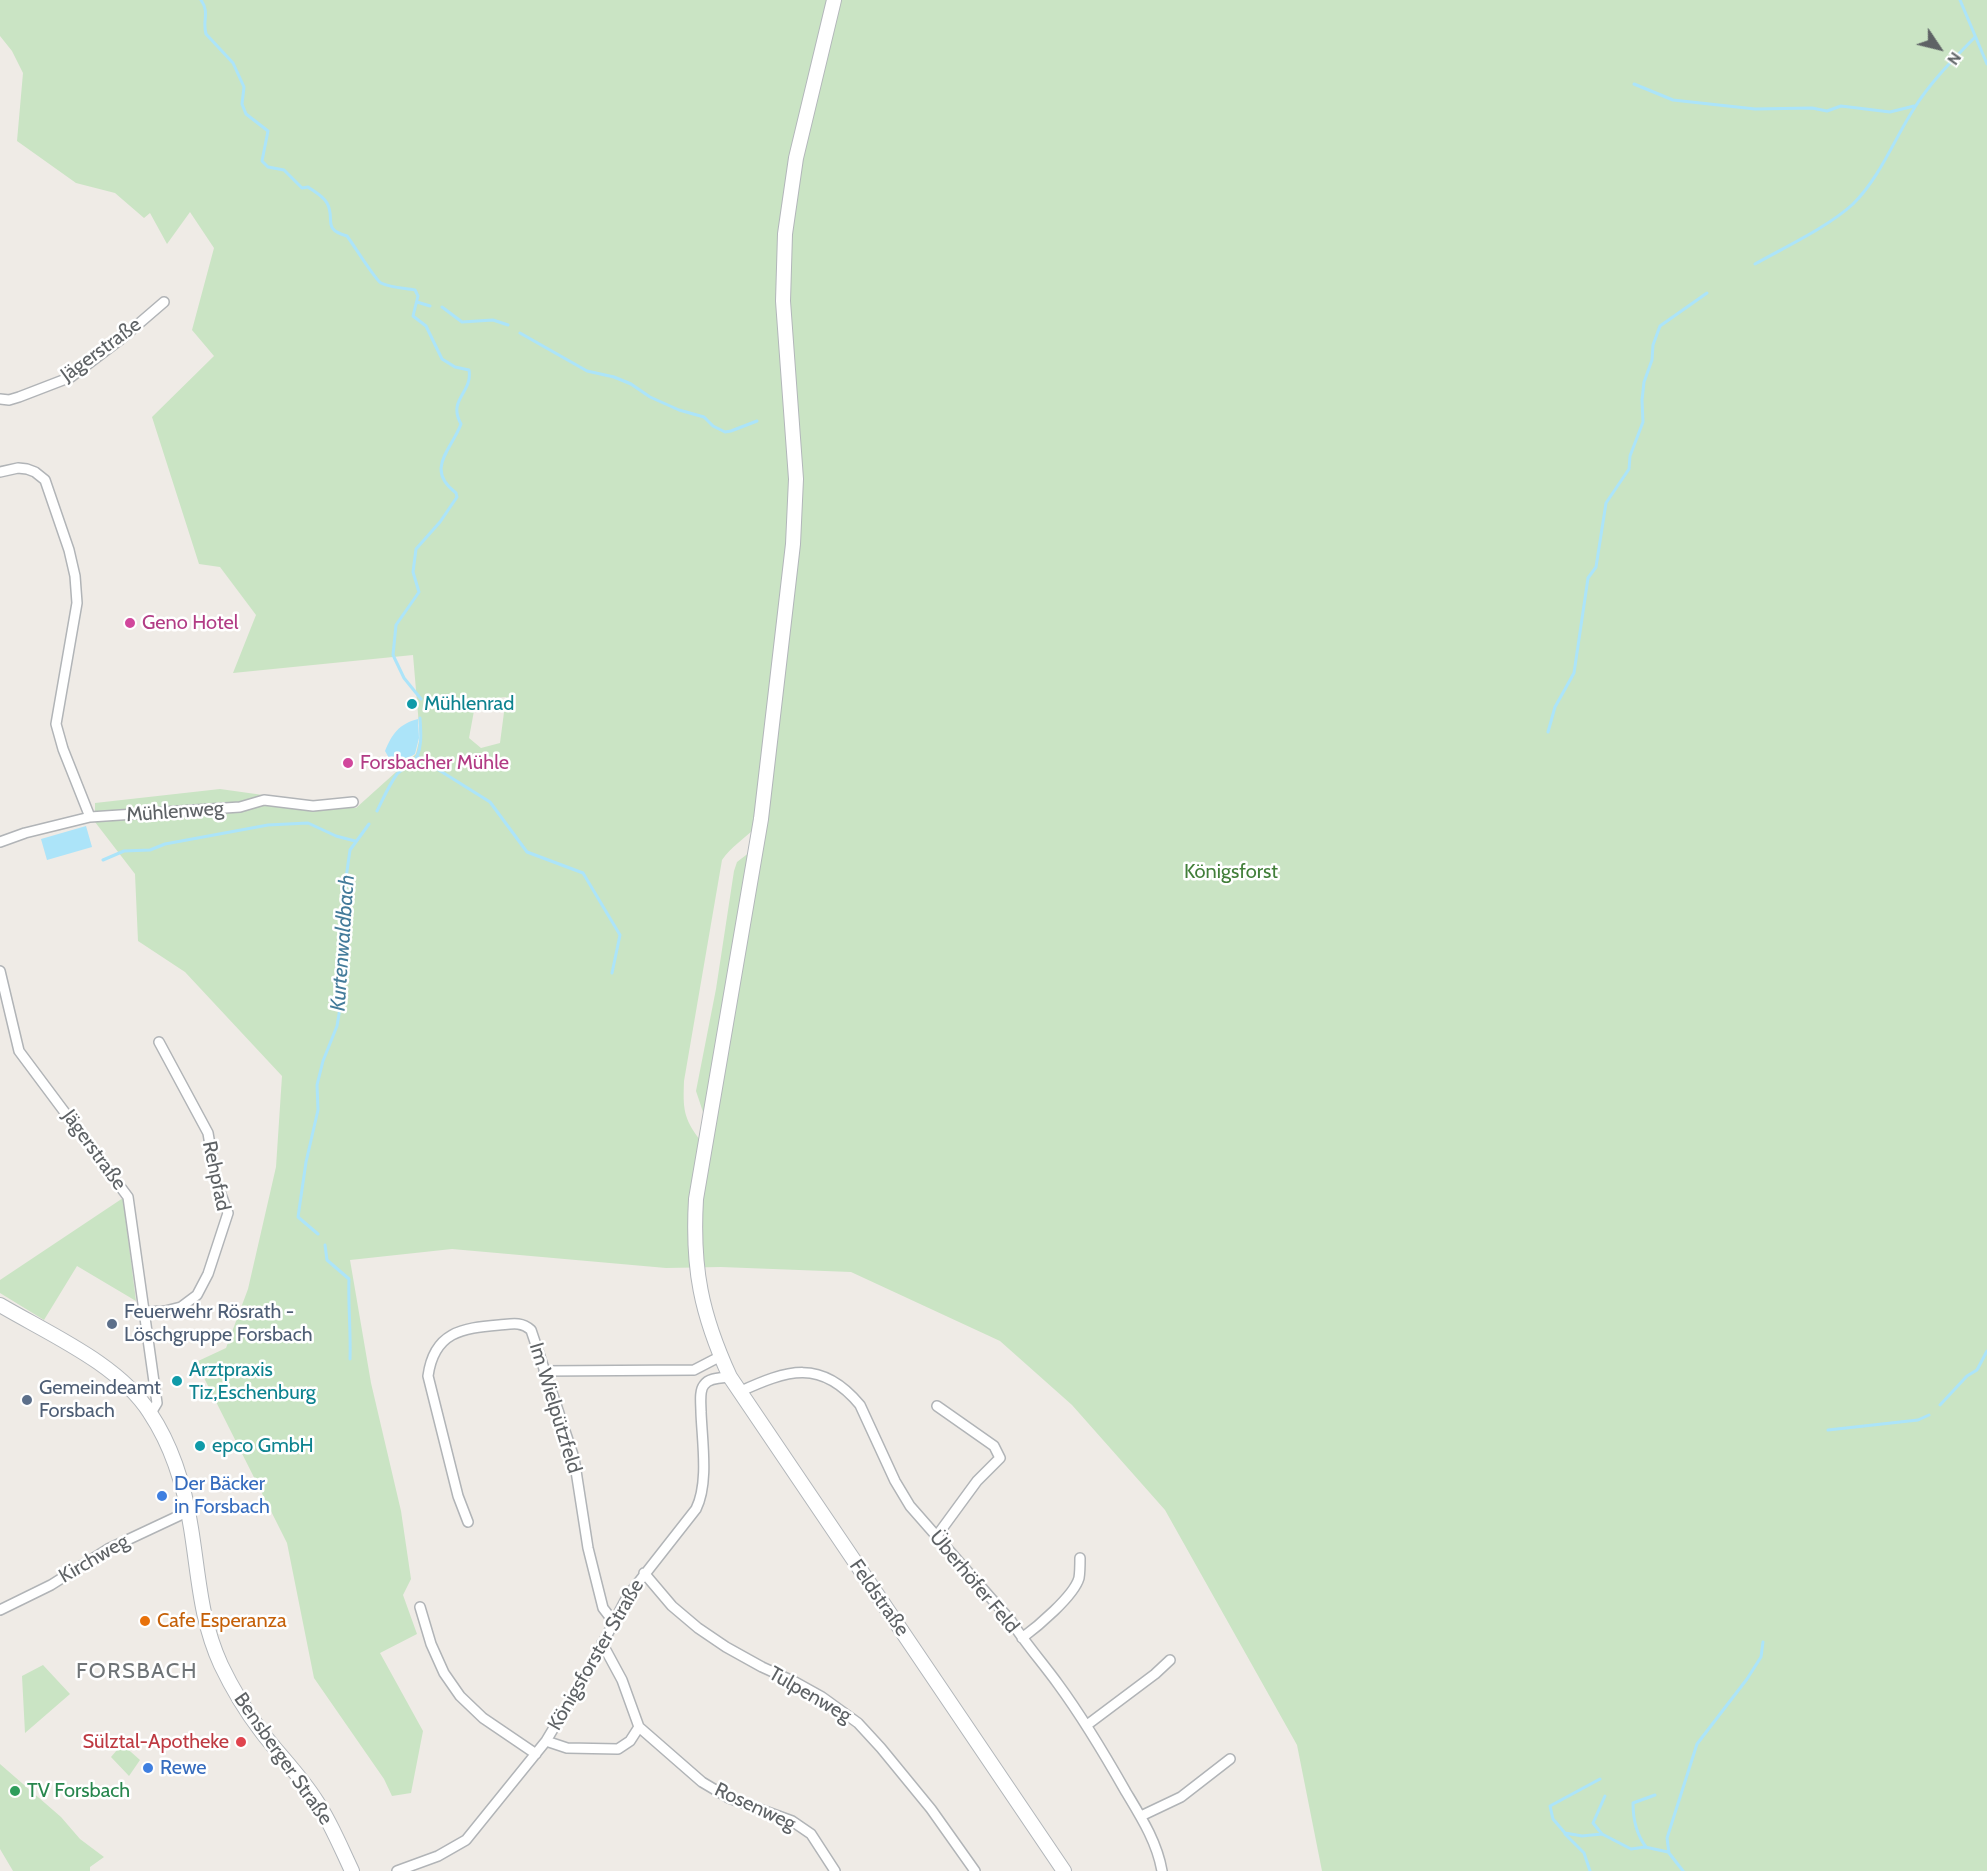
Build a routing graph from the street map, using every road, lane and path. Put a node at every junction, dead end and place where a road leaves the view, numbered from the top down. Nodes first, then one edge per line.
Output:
1 (834, 0) edge
2 (164, 302) dead end
3 (0, 399) edge
4 (0, 472) edge
5 (353, 802) dead end
6 (90, 817) junction
7 (0, 842) edge
8 (0, 971) edge
9 (159, 1042) dead end
10 (0, 1305) edge
11 (144, 1312) junction
12 (721, 1356) junction
13 (694, 1370) junction
14 (544, 1371) junction
15 (730, 1377) junction
16 (702, 1386) junction
17 (739, 1392) junction
18 (937, 1406) dead end
19 (151, 1413) junction
20 (189, 1511) junction
21 (468, 1522) dead end
22 (936, 1537) junction
23 (1080, 1558) dead end
24 (644, 1573) junction
25 (420, 1607) dead end
26 (0, 1610) edge
27 (613, 1621) junction
28 (1022, 1638) junction
29 (602, 1643) junction
30 (1170, 1660) dead end
31 (1087, 1725) junction
32 (639, 1727) junction
33 (546, 1741) junction
34 (536, 1754) junction
35 (1230, 1759) dead end
36 (1141, 1816) junction
37 (352, 1871) edge
38 (397, 1871) edge
39 (836, 1871) edge
40 (975, 1871) edge
41 (1064, 1871) edge
42 (1162, 1871) edge

1 - 12 main road, Feldstraße
2 - 3 street, Jägerstraße
4 - 6 street
5 - 6 street, Mühlenweg
6 - 7 street, Mühlenweg
8 - 11 street, Jägerstraße
9 - 11 street, Rehpfad
10 - 19 main road, Bensberger Straße
11 - 19 street, Jägerstraße
12 - 13 street
12 - 15 main road, Feldstraße
13 - 14 street
13 - 16 street, Königsforster Straße
14 - 21 street, Im Wielpützfeld
14 - 27 street, Im Wielpützfeld
15 - 16 street
15 - 17 main road, Feldstraße
16 - 24 street, Königsforster Straße
17 - 22 street, Überhöfer Feld
17 - 41 main road, Feldstraße
18 - 22 street
19 - 20 main road, Bensberger Straße
20 - 26 street, Kirchweg
20 - 37 main road, Bensberger Straße
22 - 28 street, Überhöfer Feld
23 - 28 street
24 - 27 street, Königsforster Straße
24 - 40 street, Tulpenweg
25 - 34 street
27 - 29 street, Königsforster Straße
28 - 31 street, Überhöfer Feld
29 - 32 street, Rosenweg
29 - 33 street, Königsforster Straße
30 - 31 street
31 - 36 street, Überhöfer Feld
32 - 33 street
32 - 39 street, Rosenweg
33 - 34 street, Königsforster Straße
34 - 38 street, Königsforster Straße
35 - 36 street
36 - 42 street, Überhöfer Feld

